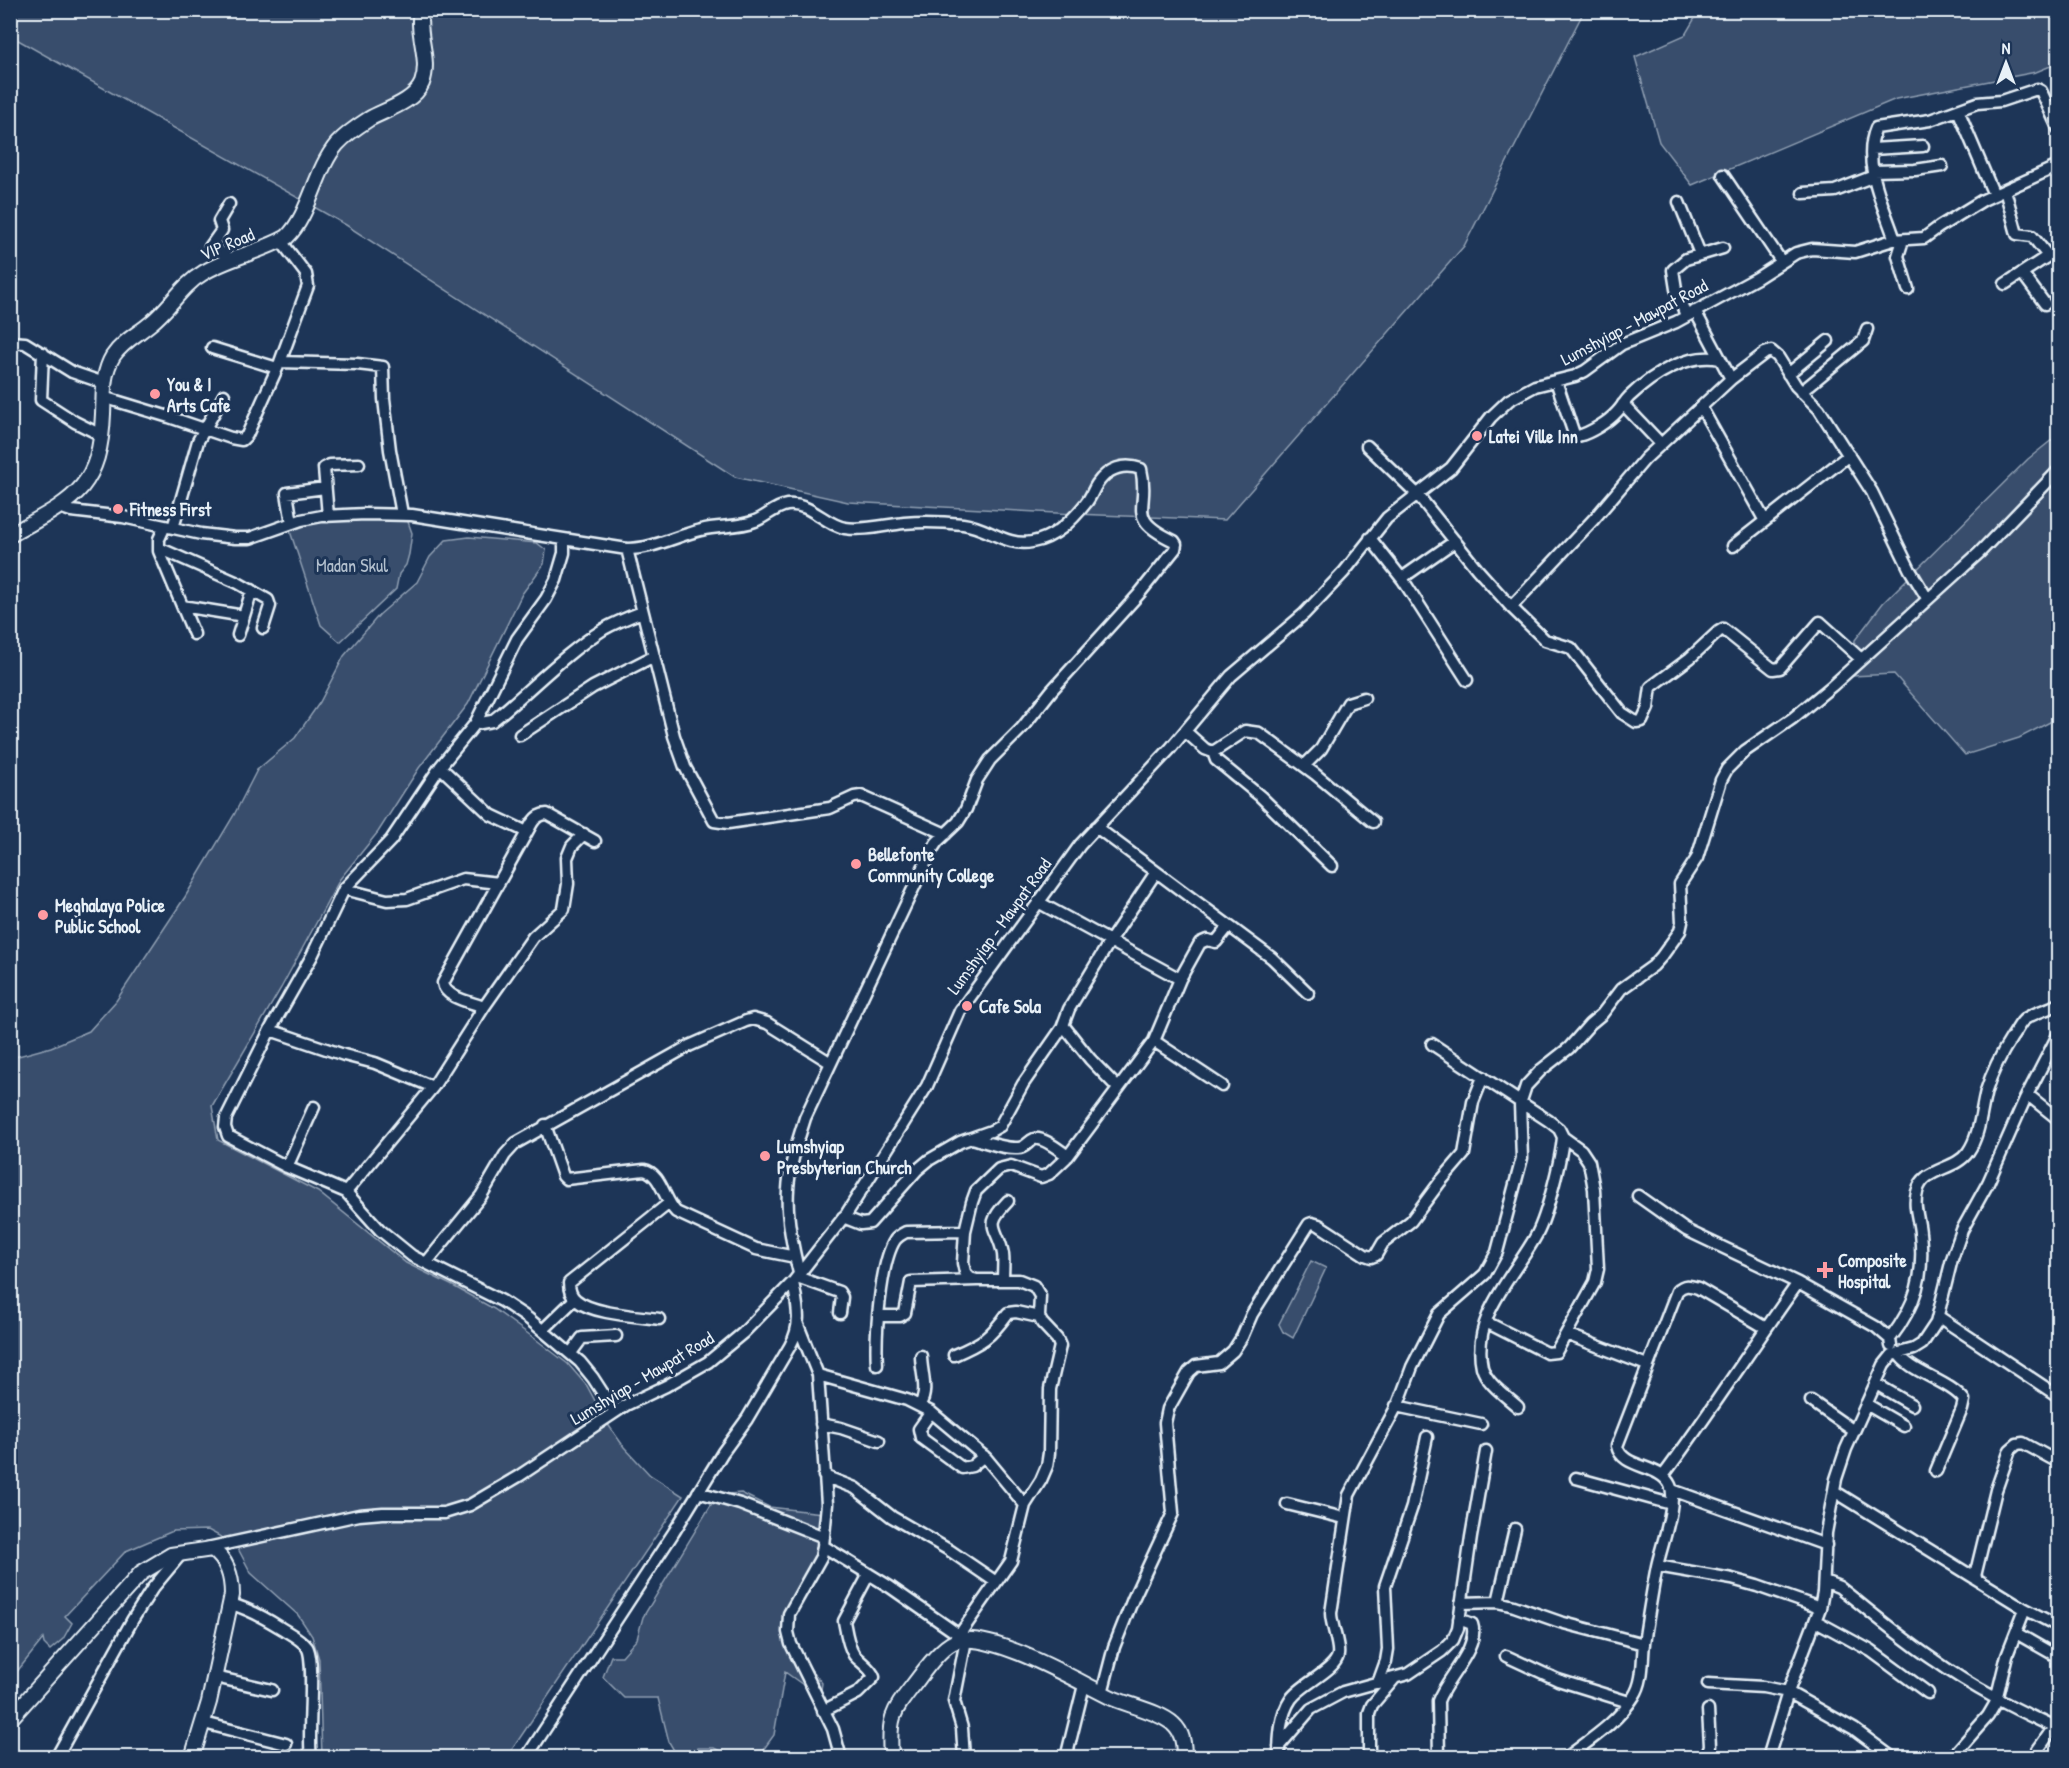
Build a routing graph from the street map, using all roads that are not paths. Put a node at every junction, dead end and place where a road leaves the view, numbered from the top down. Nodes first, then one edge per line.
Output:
1 (421, 10) edge
2 (1958, 110) junction
3 (2058, 128) edge
4 (1923, 146) dead end
5 (1872, 149) junction
6 (1942, 166) dead end
7 (2058, 166) edge
8 (1873, 173) junction
9 (1723, 175) dead end
10 (2005, 190) junction
11 (1803, 193) dead end
12 (1994, 195) junction
13 (1679, 202) dead end
14 (229, 204) dead end
15 (1899, 240) junction
16 (281, 241) junction
17 (1723, 248) dead end
18 (1700, 254) junction
19 (2053, 254) edge
20 (230, 261) junction
21 (1781, 261) junction
22 (2022, 273) junction
23 (2005, 284) dead end
24 (1908, 289) dead end
25 (2045, 304) dead end
26 (1690, 313) junction
27 (1867, 329) dead end
28 (1828, 341) dead end
29 (10, 342) edge
30 (212, 348) dead end
31 (43, 353) junction
32 (1720, 359) junction
33 (279, 365) junction
34 (1788, 374) junction
35 (1731, 379) junction
36 (1556, 381) junction
37 (104, 390) junction
38 (1801, 392) junction
39 (224, 395) dead end
40 (1623, 404) junction
41 (1701, 407) junction
42 (204, 429) junction
43 (101, 435) junction
44 (1661, 444) junction
45 (1367, 446) dead end
46 (1849, 455) junction
47 (359, 464) dead end
48 (2058, 471) edge
49 (325, 488) junction
50 (1418, 494) junction
51 (59, 507) junction
52 (402, 514) junction
53 (328, 516) junction
54 (1765, 522) junction
55 (292, 523) junction
56 (169, 527) junction
57 (10, 535) edge
58 (1370, 538) junction
59 (564, 540) junction
60 (1455, 541) junction
61 (1733, 546) dead end
62 (159, 548) junction
63 (627, 549) junction
64 (1402, 578) junction
65 (252, 590) junction
66 (1927, 598) junction
67 (182, 606) junction
68 (1511, 607) junction
69 (642, 612) junction
70 (244, 616) junction
71 (263, 627) dead end
72 (194, 634) dead end
73 (238, 635) dead end
74 (654, 656) junction
75 (1861, 659) junction
76 (1467, 680) dead end
77 (1364, 698) dead end
78 (475, 724) junction
79 (1186, 732) junction
80 (520, 735) dead end
81 (1213, 752) junction
82 (1304, 766) junction
83 (440, 767) junction
84 (1372, 822) dead end
85 (1096, 827) junction
86 (527, 832) junction
87 (584, 834) junction
88 (946, 834) junction
89 (595, 841) dead end
90 (1332, 866) dead end
91 (1156, 873) junction
92 (499, 883) junction
93 (344, 889) junction
94 (1038, 902) junction
95 (1228, 927) junction
96 (1110, 941) junction
97 (1180, 979) junction
98 (1308, 993) dead end
99 (2058, 1004) edge
100 (483, 1008) junction
101 (1064, 1025) junction
102 (270, 1030) junction
103 (2058, 1035) edge
104 (1154, 1041) junction
105 (1432, 1044) dead end
106 (831, 1064) junction
107 (1482, 1077) junction
108 (1222, 1086) dead end
109 (433, 1087) junction
110 (1118, 1088) junction
111 (2028, 1095) junction
112 (1520, 1104) junction
113 (314, 1107) dead end
114 (2058, 1119) edge
115 (545, 1125) junction
116 (1563, 1137) junction
117 (971, 1138) junction
118 (1068, 1156) junction
119 (288, 1167) junction
120 (346, 1192) junction
121 (1638, 1196) dead end
122 (1008, 1201) dead end
123 (668, 1204) junction
124 (843, 1217) junction
125 (965, 1231) junction
126 (795, 1257) junction
127 (427, 1262) junction
128 (796, 1277) junction
129 (1003, 1279) junction
130 (977, 1280) junction
131 (1798, 1283) junction
132 (575, 1299) junction
133 (840, 1312) dead end
134 (879, 1316) junction
135 (1039, 1317) junction
136 (1939, 1317) junction
137 (658, 1319) dead end
138 (1486, 1322) junction
139 (798, 1324) junction
140 (1766, 1328) junction
141 (543, 1330) junction
142 (1566, 1334) junction
143 (616, 1336) dead end
144 (1890, 1339) junction
145 (571, 1353) junction
146 (1895, 1354) junction
147 (954, 1355) dead end
148 (921, 1356) dead end
149 (877, 1365) dead end
150 (1647, 1365) junction
151 (818, 1375) junction
152 (1876, 1384) junction
153 (2058, 1396) edge
154 (1811, 1401) dead end
155 (920, 1404) junction
156 (1866, 1404) junction
157 (1912, 1405) dead end
158 (1396, 1406) junction
159 (1518, 1407) dead end
160 (615, 1412) junction
161 (931, 1412) junction
162 (821, 1424) junction
163 (1481, 1424) dead end
164 (1904, 1426) dead end
165 (1854, 1431) junction
166 (1427, 1437) dead end
167 (879, 1441) dead end
168 (1486, 1451) dead end
169 (984, 1456) junction
170 (2058, 1462) edge
171 (1936, 1472) dead end
172 (824, 1476) junction
173 (1663, 1476) junction
174 (1576, 1478) dead end
175 (1672, 1491) junction
176 (1834, 1491) junction
177 (698, 1492) junction
178 (1287, 1504) dead end
179 (1671, 1504) junction
180 (1025, 1505) junction
181 (1344, 1518) junction
182 (1515, 1529) dead end
183 (824, 1541) junction
184 (1826, 1545) junction
185 (203, 1549) junction
186 (182, 1553) junction
187 (1657, 1566) junction
188 (869, 1574) junction
189 (1975, 1576) junction
190 (1824, 1581) junction
191 (996, 1582) junction
192 (1461, 1602) junction
193 (1498, 1602) junction
194 (231, 1604) junction
195 (1820, 1608) junction
196 (2025, 1609) junction
197 (1459, 1619) junction
198 (1816, 1621) junction
199 (2058, 1626) edge
200 (2016, 1633) junction
201 (1644, 1644) junction
202 (961, 1645) junction
203 (1506, 1656) dead end
204 (2058, 1657) edge
205 (214, 1677) junction
206 (1395, 1679) junction
207 (1378, 1683) junction
208 (1708, 1684) dead end
209 (1084, 1685) junction
210 (273, 1690) dead end
211 (1788, 1692) junction
212 (1102, 1693) junction
213 (1928, 1693) dead end
214 (1997, 1700) junction
215 (1629, 1702) junction
216 (1708, 1710) dead end
217 (824, 1711) junction
218 (10, 1719) edge
219 (204, 1724) junction
220 (2056, 1728) edge
221 (286, 1744) dead end
222 (1279, 1752) edge
223 (56, 1758) edge
224 (192, 1758) edge
225 (311, 1758) edge
226 (526, 1758) edge
227 (841, 1758) edge
228 (891, 1758) edge
229 (964, 1758) edge
230 (1066, 1758) edge
231 (1184, 1758) edge
232 (1369, 1758) edge
233 (1439, 1758) edge
234 (1566, 1758) edge
235 (1705, 1758) edge
236 (1768, 1758) edge
237 (1893, 1758) edge
238 (1952, 1758) edge
239 (2032, 1758) edge

1 - 16 street, VIP Road
2 - 3 street
2 - 5 street
2 - 12 street
4 - 5 street
5 - 8 street
6 - 8 street
7 - 10 street, Lumshyiap - Mawpat Road
8 - 11 street
8 - 15 street
9 - 21 street
10 - 12 street, Lumshyiap - Mawpat Road
10 - 19 street
12 - 15 street, Lumshyiap - Mawpat Road
13 - 18 street
14 - 20 street
15 - 21 street, Lumshyiap - Mawpat Road
15 - 24 street
16 - 20 street, VIP Road
16 - 33 street
17 - 18 street
18 - 26 street
19 - 22 street
20 - 37 street, VIP Road
21 - 26 street, Lumshyiap - Mawpat Road
22 - 23 street
22 - 25 street
26 - 32 street
26 - 36 street, Lumshyiap - Mawpat Road
27 - 38 street
28 - 34 street
29 - 31 street
30 - 33 street
31 - 37 street
31 - 43 street
32 - 35 street
32 - 40 street
33 - 42 street
33 - 52 street
34 - 35 street
34 - 38 street
35 - 41 street
36 - 40 street
36 - 50 street, Lumshyiap - Mawpat Road
37 - 42 street
37 - 43 street, VIP Road
38 - 46 street
39 - 42 street
40 - 44 street
41 - 44 street
41 - 54 street
42 - 56 street
43 - 51 street, VIP Road
44 - 68 street
45 - 50 street
46 - 54 street
46 - 66 street
47 - 49 street
48 - 66 street
49 - 53 street
49 - 55 street
50 - 58 street, Lumshyiap - Mawpat Road
50 - 60 street
51 - 56 street
51 - 57 street, VIP Road
52 - 53 street
52 - 59 street
53 - 55 street
54 - 61 street
55 - 56 street
56 - 62 street
58 - 64 street
58 - 79 street, Lumshyiap - Mawpat Road
59 - 63 street
59 - 78 street
60 - 64 street
60 - 68 street
62 - 65 street
62 - 67 street
63 - 69 street
63 - 88 street
64 - 76 street
65 - 70 street
65 - 71 street
66 - 75 street
67 - 70 street
67 - 72 street
68 - 75 street
69 - 74 street
69 - 78 street
70 - 73 street
74 - 80 street
74 - 88 street
75 - 112 street
77 - 82 street
78 - 83 street
79 - 81 street
79 - 85 street, Lumshyiap - Mawpat Road
81 - 82 street
81 - 90 street
82 - 84 street
83 - 86 street
83 - 93 street
85 - 91 street
85 - 94 street, Lumshyiap - Mawpat Road
86 - 87 street
86 - 92 street
87 - 89 street
87 - 100 street
88 - 106 street
91 - 95 street
91 - 96 street
92 - 93 street
92 - 100 street
93 - 102 street
94 - 96 street
94 - 124 street, Lumshyiap - Mawpat Road
95 - 97 street
95 - 98 street
96 - 97 street
96 - 101 street
97 - 104 street
99 - 144 street
100 - 109 street
101 - 110 street
101 - 117 street
102 - 109 street
102 - 119 street
103 - 111 street
104 - 108 street
104 - 110 street
105 - 107 street
106 - 115 street
106 - 126 street
107 - 112 street
107 - 212 street
109 - 120 street
110 - 118 street
111 - 114 street
111 - 136 street
112 - 116 street
112 - 158 street
113 - 119 street
115 - 123 street
115 - 127 street
116 - 138 street
116 - 142 street
117 - 118 street
117 - 124 street
118 - 125 street
119 - 120 street
120 - 127 street
121 - 131 street
122 - 129 street
123 - 126 street
123 - 132 street
124 - 128 street, Lumshyiap - Mawpat Road
125 - 130 street
125 - 134 street
126 - 128 street
127 - 141 street
128 - 133 street
128 - 139 street
128 - 160 street, Lumshyiap - Mawpat Road
129 - 130 street
129 - 135 street
130 - 134 street
131 - 140 street
131 - 144 street
132 - 137 street
132 - 141 street
134 - 149 street
135 - 147 street
135 - 180 street
136 - 146 street
136 - 153 street
138 - 142 street
138 - 159 street
139 - 151 street
139 - 177 street
140 - 150 street
140 - 173 street
141 - 145 street
142 - 150 street
143 - 145 street
144 - 146 street
145 - 160 street
146 - 152 street
146 - 171 street
148 - 155 street
150 - 173 street
151 - 155 street
151 - 162 street
152 - 156 street
152 - 157 street
154 - 165 street
155 - 161 street
156 - 164 street
156 - 165 street
158 - 163 street
158 - 181 street
160 - 185 street, Lumshyiap - Mawpat Road
161 - 169 street
161 - 169 street
162 - 167 street
162 - 172 street
165 - 176 street
166 - 207 street
168 - 192 street
169 - 180 street
170 - 189 street
172 - 183 street
172 - 191 street
173 - 175 street
174 - 179 street
175 - 179 street
175 - 184 street
176 - 184 street
176 - 189 street
177 - 183 street
177 - 226 street
178 - 181 street
179 - 187 street
180 - 191 street
181 - 222 street
182 - 193 street
183 - 188 street
183 - 217 street
184 - 190 street
185 - 186 street, Lumshyiap - Mawpat Road
185 - 194 street
186 - 218 street, Lumshyiap - Mawpat Road
186 - 223 street
187 - 195 street
187 - 201 street
188 - 202 street
188 - 217 street
189 - 196 street
190 - 195 street
190 - 214 street
191 - 202 street
192 - 193 street
192 - 197 street
193 - 201 street
194 - 205 street
194 - 225 street
195 - 198 street
196 - 199 street
196 - 200 street
197 - 206 street
197 - 233 street
198 - 211 street
198 - 213 street
200 - 204 street
200 - 214 street
201 - 215 street
202 - 209 street
202 - 228 street
202 - 229 street
203 - 215 street
205 - 210 street
205 - 219 street
206 - 207 street
206 - 232 street
207 - 222 street
208 - 211 street
209 - 212 street
209 - 230 street
211 - 236 street
211 - 237 street
212 - 231 street
214 - 220 street
214 - 238 street
215 - 234 street
216 - 235 street
217 - 227 street
219 - 221 street
219 - 224 street
220 - 239 street

